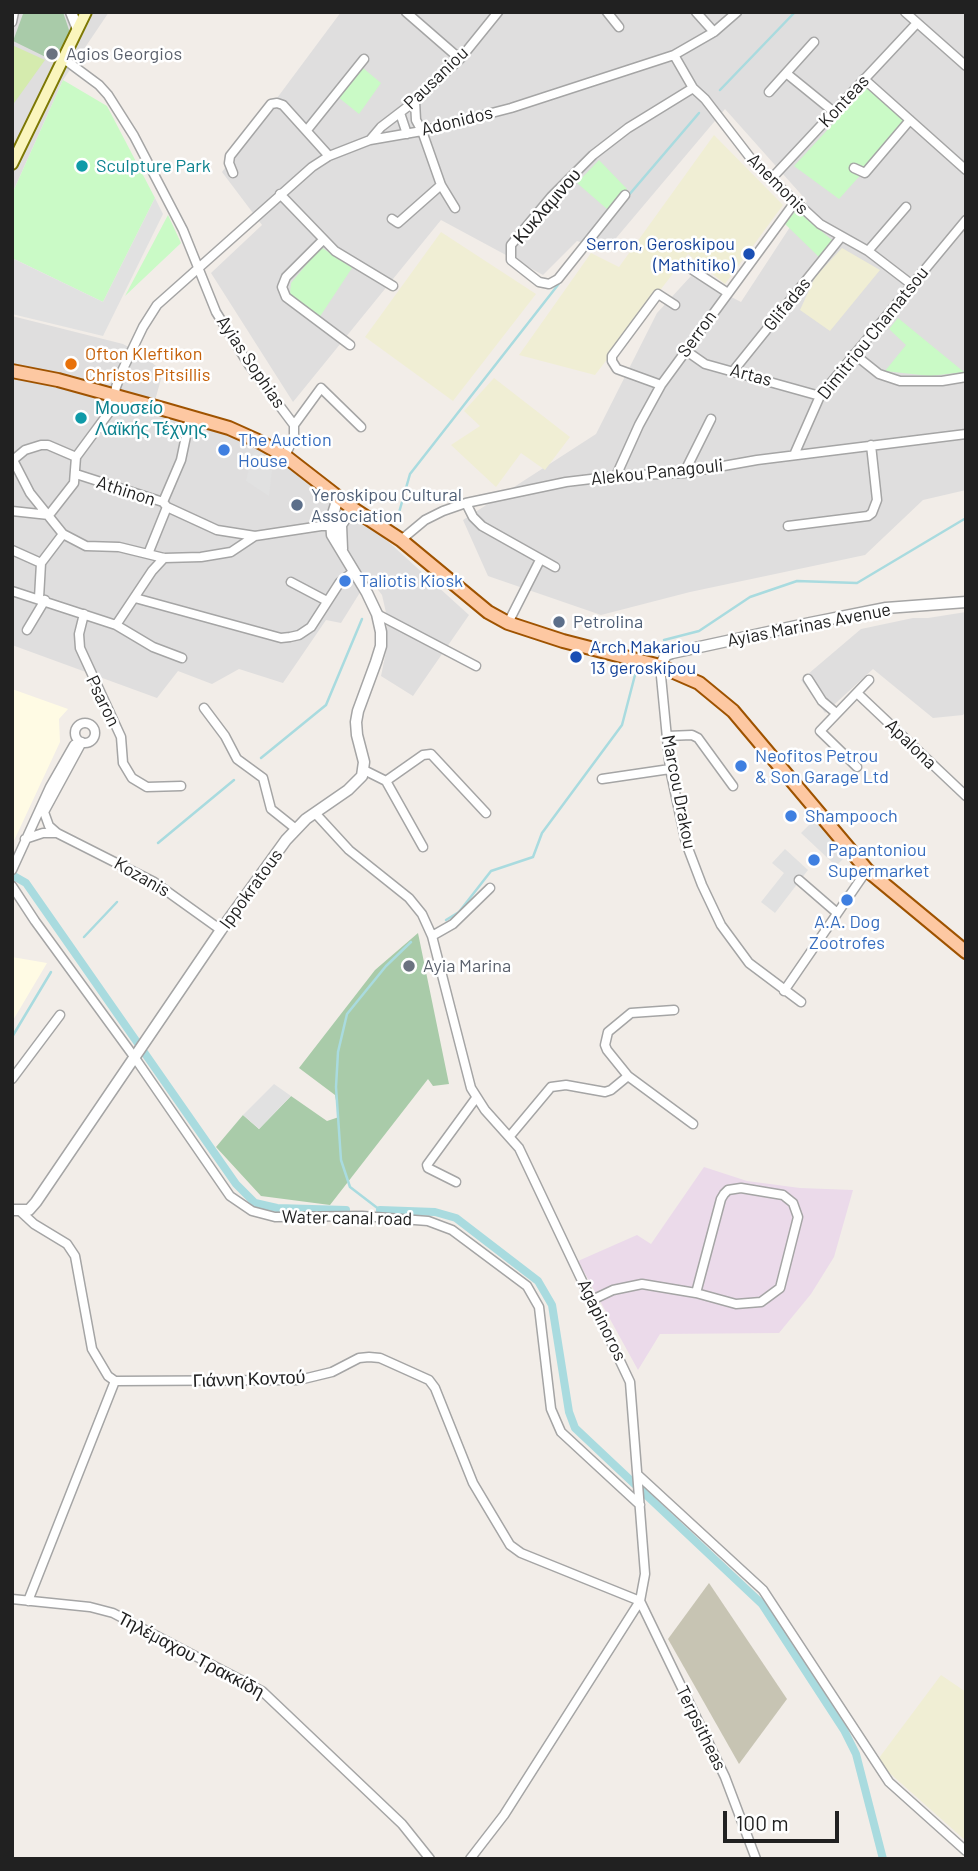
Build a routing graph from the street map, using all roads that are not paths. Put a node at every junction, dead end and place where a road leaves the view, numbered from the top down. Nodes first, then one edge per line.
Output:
1 (14, 12) edge
2 (71, 12) edge
3 (86, 12) edge
4 (406, 12) edge
5 (498, 12) edge
6 (607, 12) edge
7 (696, 12) edge
8 (737, 12) edge
9 (905, 12) edge
10 (12, 22) edge
11 (917, 23) junction
12 (77, 27) junction
13 (619, 27) dead end
14 (714, 32) junction
15 (814, 42) dead end
16 (674, 55) junction
17 (64, 59) junction
18 (364, 59) dead end
19 (460, 60) junction
20 (966, 66) edge
21 (786, 73) junction
22 (864, 79) junction
23 (693, 88) junction
24 (769, 92) dead end
25 (415, 102) junction
26 (834, 112) junction
27 (400, 113) junction
28 (910, 120) junction
29 (307, 130) junction
30 (422, 131) junction
31 (407, 134) junction
32 (370, 140) junction
33 (329, 156) junction
34 (12, 164) edge
35 (854, 168) dead end
36 (966, 170) edge
37 (233, 173) dead end
38 (771, 179) junction
39 (441, 185) junction
40 (279, 194) junction
41 (625, 195) dead end
42 (165, 196) junction
43 (795, 202) junction
44 (159, 205) dead end
45 (906, 207) dead end
46 (455, 208) dead end
47 (392, 219) dead end
48 (964, 225) edge
49 (841, 237) junction
50 (323, 240) junction
51 (868, 251) junction
52 (685, 265) dead end
53 (199, 267) junction
54 (911, 284) junction
55 (393, 286) dead end
56 (727, 293) junction
57 (675, 305) dead end
58 (350, 345) dead end
59 (685, 350) junction
60 (854, 354) junction
61 (734, 370) junction
62 (12, 371) edge
63 (966, 377) edge
64 (661, 384) junction
65 (115, 395) junction
66 (820, 396) junction
67 (190, 417) junction
68 (711, 419) dead end
69 (294, 425) junction
70 (361, 427) dead end
71 (966, 434) edge
72 (871, 445) junction
73 (794, 455) junction
74 (285, 456) junction
75 (76, 457) junction
76 (13, 460) edge
77 (684, 472) junction
78 (76, 474) junction
79 (616, 476) junction
80 (338, 498) junction
81 (466, 503) junction
82 (165, 505) junction
83 (352, 508) junction
84 (12, 512) edge
85 (50, 515) junction
86 (330, 526) junction
87 (788, 526) dead end
88 (62, 534) junction
89 (256, 536) junction
90 (401, 540) junction
91 (12, 550) edge
92 (343, 552) junction
93 (148, 554) junction
94 (164, 558) junction
95 (540, 560) junction
96 (41, 564) junction
97 (555, 567) dead end
98 (353, 572) junction
99 (291, 582) dead end
100 (12, 590) edge
101 (135, 598) junction
102 (42, 599) junction
103 (327, 601) junction
104 (966, 602) edge
105 (83, 614) junction
106 (377, 614) junction
107 (508, 623) junction
108 (116, 625) junction
109 (27, 630) dead end
110 (182, 658) dead end
111 (476, 666) dead end
112 (660, 666) junction
113 (808, 678) dead end
114 (869, 680) dead end
115 (857, 693) junction
116 (204, 708) dead end
117 (836, 713) junction
118 (667, 736) junction
119 (857, 767) dead end
120 (670, 769) junction
121 (364, 770) junction
122 (602, 779) dead end
123 (386, 781) junction
124 (181, 786) dead end
125 (733, 786) dead end
126 (966, 796) edge
127 (315, 813) junction
128 (486, 813) dead end
129 (296, 829) junction
130 (57, 832) junction
131 (25, 839) junction
132 (423, 847) dead end
133 (13, 867) edge
134 (867, 870) junction
135 (799, 880) dead end
136 (12, 886) edge
137 (490, 888) dead end
138 (836, 912) junction
139 (221, 930) junction
140 (432, 936) junction
141 (966, 952) edge
142 (784, 991) junction
143 (801, 1002) dead end
144 (674, 1010) dead end
145 (60, 1015) dead end
146 (136, 1056) junction
147 (628, 1076) junction
148 (12, 1079) edge
149 (475, 1098) junction
150 (693, 1124) dead end
151 (510, 1136) junction
152 (456, 1182) dead end
153 (16, 1210) edge
154 (696, 1293) junction
155 (592, 1300) junction
156 (115, 1381) junction
157 (638, 1478) junction
158 (640, 1502) junction
159 (12, 1599) edge
160 (28, 1601) junction
161 (640, 1601) junction
162 (966, 1851) edge
163 (430, 1859) edge
164 (470, 1859) edge
165 (757, 1859) edge

1 - 10 street
2 - 12 street
3 - 12 main road
4 - 19 street
5 - 19 street, Pausaniou
6 - 13 street
7 - 14 street
8 - 14 street, Adonidos
9 - 11 street
11 - 20 street
11 - 22 street, Konteas
12 - 17 main road
14 - 16 street, Adonidos
15 - 21 street
16 - 23 street, Anemonis
16 - 30 street, Adonidos
17 - 34 main road
17 - 42 street, Ayias Sophias
18 - 29 street
19 - 25 street, Pausaniou
21 - 24 street
21 - 26 street
22 - 26 street, Konteas
22 - 28 street
23 - 38 street, Anemonis
23 - 41 street, Κυκλαμινου
25 - 27 street, Pausaniou
25 - 30 street
26 - 38 street, Konteas
27 - 31 street
27 - 32 street, Pausaniou
28 - 35 street
28 - 36 street
29 - 33 street
29 - 37 street
30 - 31 street, Adonidos
30 - 39 street
31 - 32 street, Adonidos
32 - 33 street, Adonidos
33 - 40 street, Adonidos
38 - 43 street, Anemonis
39 - 46 street
39 - 47 street
40 - 50 street
40 - 53 street, Adonidos
42 - 44 street
42 - 53 street, Ayias Sophias
43 - 49 street, Anemonis
43 - 56 street, Serron
45 - 51 street
48 - 54 street, Dimitriou Chamatsou
49 - 51 street, Anemonis
49 - 61 street, Glifadas
50 - 55 street
50 - 58 street
51 - 54 street, Anemonis
52 - 56 street
53 - 65 street, Adonidos
53 - 69 street, Ayias Sophias
54 - 60 street, Dimitriou Chamatsou
56 - 59 street, Serron
57 - 64 street
59 - 61 street, Artas
59 - 64 street, Serron
60 - 63 street
60 - 66 street, Dimitriou Chamatsou
61 - 66 street, Artas
62 - 65 main road
64 - 79 street, Serron
65 - 67 main road
65 - 75 street, Adonidos
66 - 73 street, Dimitriou Chamatsou
67 - 74 main road
67 - 82 street
68 - 77 street
69 - 70 street
69 - 74 street, Ayias Sophias
71 - 72 street, Alekou Panagouli
72 - 73 street, Alekou Panagouli
72 - 87 street
73 - 77 street, Alekou Panagouli
74 - 80 main road
75 - 76 street
75 - 78 street, Athinon
76 - 85 street
77 - 79 street, Alekou Panagouli
78 - 82 street, Athinon
78 - 85 street
79 - 81 street, Alekou Panagouli
80 - 83 main road
80 - 86 street
81 - 90 street, Alekou Panagouli
81 - 95 street
82 - 89 street, Athinon
82 - 93 street
83 - 90 main road
83 - 92 street
84 - 85 street
85 - 88 street
86 - 89 street
86 - 92 street
88 - 93 street
88 - 96 street
89 - 94 street
90 - 107 main road
91 - 96 street
92 - 98 street
93 - 94 street
94 - 101 street
95 - 97 street
95 - 107 street
96 - 102 street
98 - 103 street
98 - 106 street
99 - 103 street
100 - 102 street
101 - 103 street
101 - 108 street
102 - 105 street
102 - 109 street
104 - 112 street, Ayias Marinas Avenue
105 - 108 street
105 - 124 street, Psaron
106 - 111 street
106 - 121 street
107 - 112 main road
108 - 110 street
112 - 118 street, Marcou Drakou
112 - 134 main road
113 - 117 street
114 - 115 street
115 - 117 street
115 - 126 street, Apalona
116 - 129 street
117 - 119 street
118 - 120 street, Marcou Drakou
118 - 125 street
120 - 122 street
120 - 142 street, Marcou Drakou
121 - 123 street
121 - 127 street, Ippokratous
123 - 128 street
123 - 132 street
127 - 129 street, Ippokratous
127 - 140 street, Agapinoros
129 - 139 street, Ippokratous
130 - 131 street
130 - 131 street, Kozanis
130 - 139 street, Kozanis
131 - 133 street
134 - 138 street
134 - 141 main road
135 - 138 street
136 - 146 street, Water canal road
137 - 140 street
138 - 142 street
139 - 146 street, Ippokratous
140 - 149 street, Agapinoros
142 - 143 street, Marcou Drakou
144 - 147 street
145 - 148 street
146 - 153 street, Ippokratous
146 - 158 street, Water canal road
147 - 150 street
147 - 151 street
149 - 151 street, Agapinoros
149 - 152 street
151 - 155 street, Agapinoros
153 - 156 street
154 - 154 street
154 - 155 street
155 - 157 street, Agapinoros
156 - 160 street
156 - 161 street, Γιάννη Κοντού
157 - 158 street, Agapinoros
157 - 162 street
158 - 161 street, Agapinoros
159 - 160 street, Τηλέμαχου Τρακκίδη
160 - 163 street, Τηλέμαχου Τρακκίδη
161 - 164 street, Agapinoros
161 - 165 street, Terpsitheas

